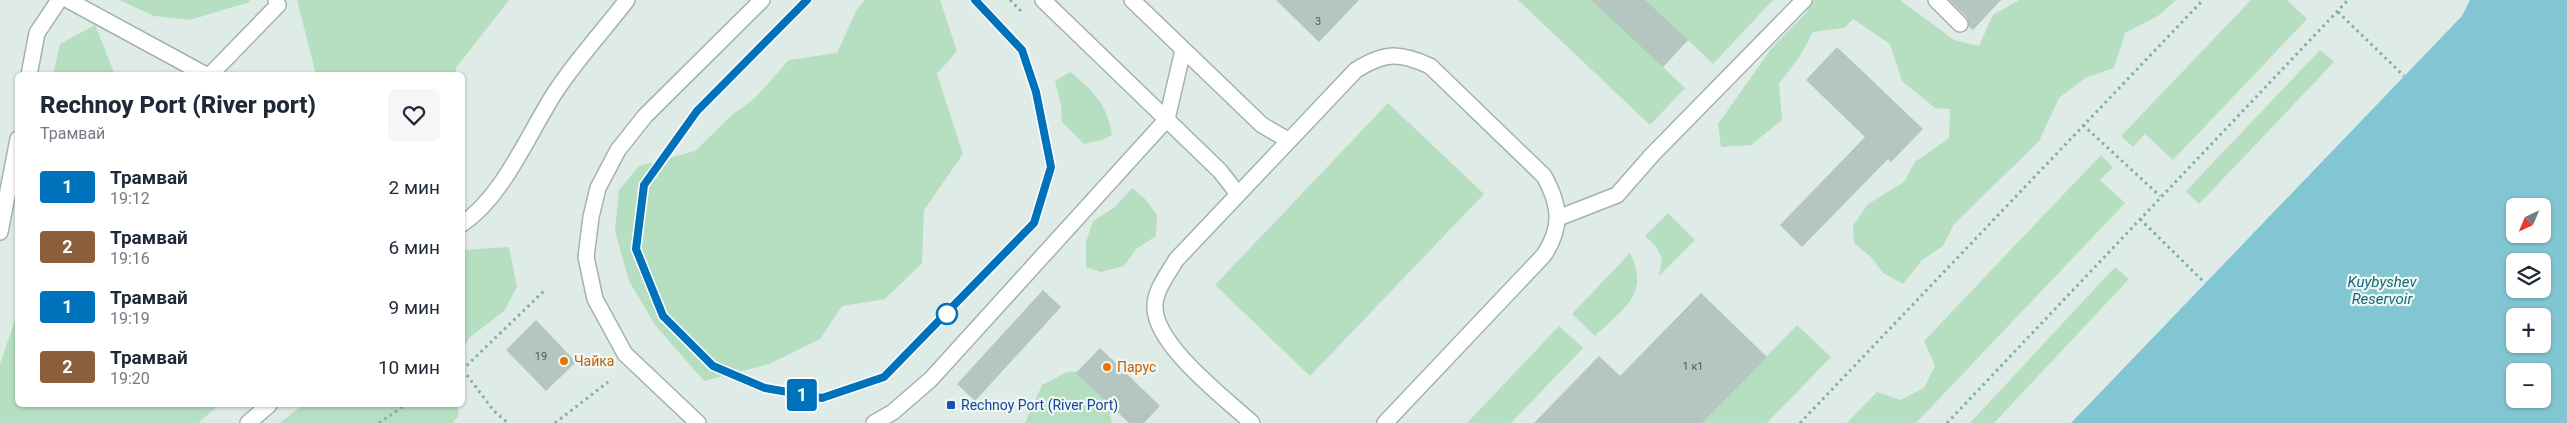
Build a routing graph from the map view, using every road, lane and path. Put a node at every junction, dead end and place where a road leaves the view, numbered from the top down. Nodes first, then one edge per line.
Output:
1 (59, 0) edge
2 (68, 0) edge
3 (276, 0) edge
4 (627, 0) edge
5 (762, 0) edge
6 (1043, 0) edge
7 (1132, 0) edge
8 (1804, 0) edge
9 (1936, 0) edge
10 (2203, 0) edge
11 (2348, 0) edge
12 (2338, 12) junction
13 (1960, 24) dead end
14 (1183, 50) junction
15 (30, 72) edge
16 (200, 72) edge
17 (213, 72) edge
18 (2404, 76) dead end
19 (1167, 119) junction
20 (2083, 125) junction
21 (1288, 140) junction
22 (15, 154) edge
23 (1238, 194) junction
24 (2160, 196) junction
25 (1558, 218) junction
26 (2140, 219) junction
27 (465, 222) edge
28 (0, 232) edge
29 (2205, 283) dead end
30 (544, 291) dead end
31 (465, 368) edge
32 (465, 373) edge
33 (608, 382) dead end
34 (267, 407) edge
35 (402, 407) edge
36 (248, 423) edge
37 (379, 423) edge
38 (508, 423) edge
39 (555, 423) edge
40 (698, 423) edge
41 (874, 423) edge
42 (1252, 423) edge
43 (1385, 423) edge
44 (1800, 423) edge
45 (1947, 423) edge

1 - 15 street
2 - 16 street
3 - 17 street
4 - 27 street
5 - 40 street
6 - 19 street
7 - 14 street
8 - 25 street
9 - 13 street
10 - 20 path
11 - 12 path
12 - 18 path
12 - 24 path
14 - 19 street
14 - 21 street
19 - 23 street
19 - 41 street
20 - 24 path
20 - 44 path
21 - 23 street
21 - 25 street
22 - 28 street
23 - 42 street
24 - 26 path
25 - 43 street
26 - 29 path
26 - 45 path
30 - 31 path
32 - 38 path
33 - 39 path
34 - 36 street
35 - 37 path

